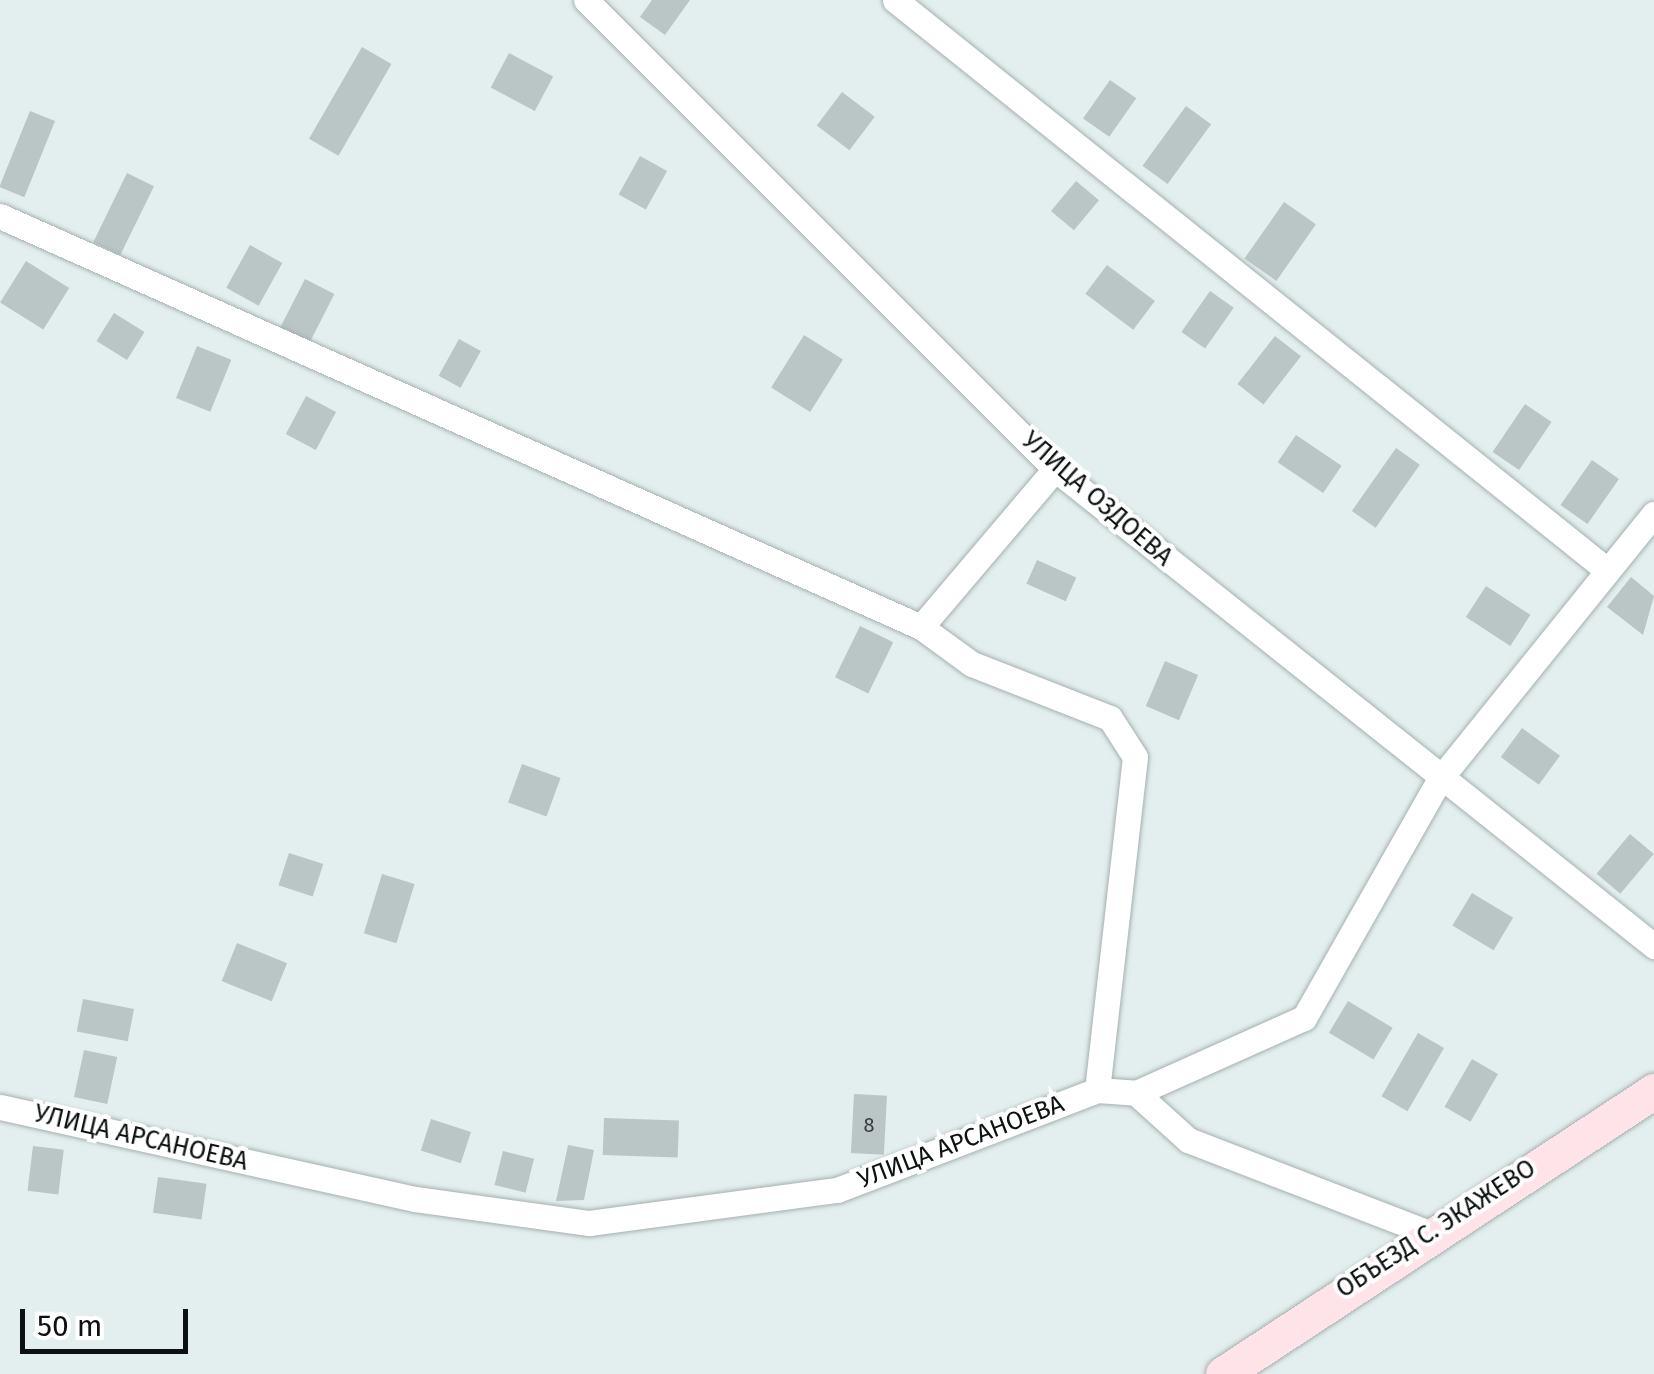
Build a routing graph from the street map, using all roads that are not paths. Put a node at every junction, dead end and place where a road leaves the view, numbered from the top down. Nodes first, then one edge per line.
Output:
1 (586, 0) edge
2 (895, 0) edge
3 (0, 216) edge
4 (1055, 469) junction
5 (1654, 514) edge
6 (1607, 570) junction
7 (921, 627) junction
8 (1440, 780) junction
9 (1654, 946) edge
10 (1097, 1090) junction
11 (1654, 1091) edge
12 (1136, 1093) junction
13 (0, 1107) edge
14 (1427, 1232) junction
15 (1223, 1374) edge

1 - 4 street, УЛИЦА ОЗДОЕВА
2 - 6 street
3 - 7 street
4 - 7 street
4 - 8 street, УЛИЦА ОЗДОЕВА
5 - 6 street, УЛИЦА АРСАНОЕВА
6 - 8 street, УЛИЦА АРСАНОЕВА
7 - 10 street
8 - 9 street, УЛИЦА ОЗДОЕВА
8 - 12 street, УЛИЦА АРСАНОЕВА
10 - 12 street, УЛИЦА АРСАНОЕВА
10 - 13 street, УЛИЦА АРСАНОЕВА
11 - 14 main road, ОБЪЕЗД С. ЭКАЖЕВО
12 - 14 street
14 - 15 main road, ОБЪЕЗД С. ЭКАЖЕВО

